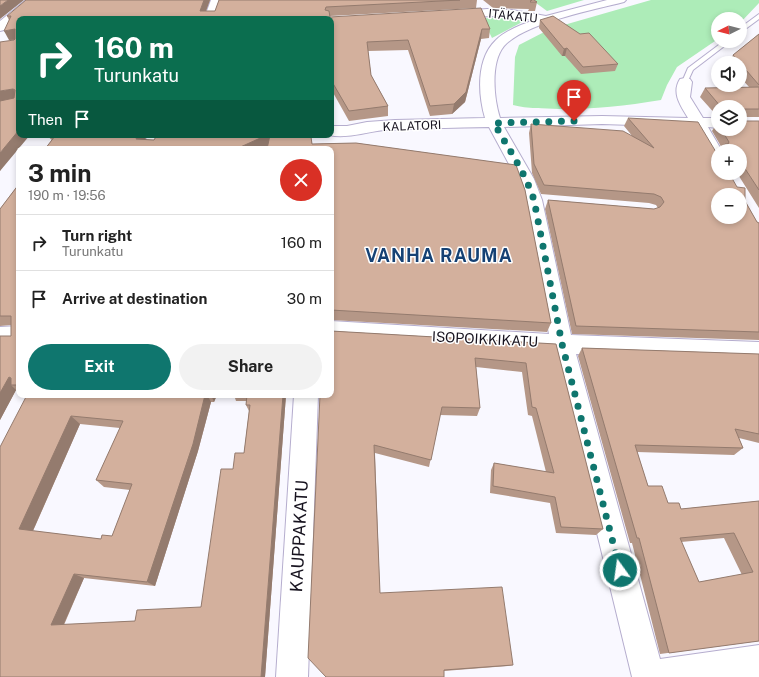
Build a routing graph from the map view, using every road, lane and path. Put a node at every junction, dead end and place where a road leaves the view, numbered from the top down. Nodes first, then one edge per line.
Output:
1 (33, 0) edge
2 (217, 0) edge
3 (620, 0) edge
4 (440, 15) edge
5 (211, 16) edge
6 (759, 16) edge
7 (546, 20) junction
8 (747, 25) edge
9 (0, 27) edge
10 (718, 48) edge
11 (685, 82) joint
12 (699, 122) junction
13 (494, 123) junction
14 (711, 123) edge
15 (334, 134) edge
16 (711, 144) edge
17 (334, 330) edge
18 (16, 335) edge
19 (0, 336) edge
20 (562, 344) junction
21 (759, 351) edge
22 (306, 398) edge
23 (759, 661) edge
24 (292, 677) edge
25 (648, 677) edge
26 (652, 677) edge

1 - 9 street
2 - 5 street
3 - 7 street, ITÄKATU
4 - 7 street, ITÄKATU
6 - 8 lane
7 - 13 street
10 - 11 lane
11 - 12 street
12 - 13 street, KALATORI
12 - 14 street, KALATORI
12 - 16 street
13 - 15 street, KALATORI
13 - 20 street
17 - 20 street, ISOPOIKKIKATU
18 - 19 street
20 - 21 street, ISOPOIKKIKATU
20 - 25 street
22 - 24 street, KAUPPAKATU
23 - 26 street

